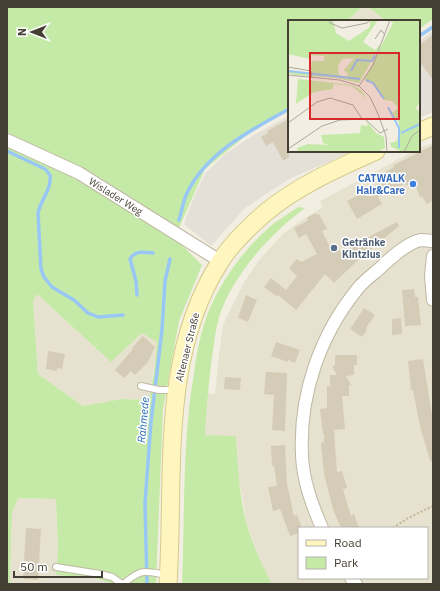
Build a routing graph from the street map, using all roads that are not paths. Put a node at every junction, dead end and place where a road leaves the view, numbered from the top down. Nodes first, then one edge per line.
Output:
1 (433, 126) edge
2 (420, 132) edge
3 (7, 140) edge
4 (374, 152) edge
5 (433, 241) edge
6 (433, 256) edge
7 (220, 261) junction
8 (433, 300) edge
9 (141, 386) dead end
10 (177, 390) junction
11 (322, 527) edge
12 (56, 567) dead end
13 (168, 580) edge
14 (122, 584) edge

1 - 2 main road
3 - 7 street, Wislader Weg
4 - 7 main road, Altenaer Straße
5 - 11 street
6 - 8 street
7 - 10 main road, Altenaer Straße
9 - 10 lane
10 - 13 main road, Altenaer Straße
12 - 14 lane
13 - 14 lane

